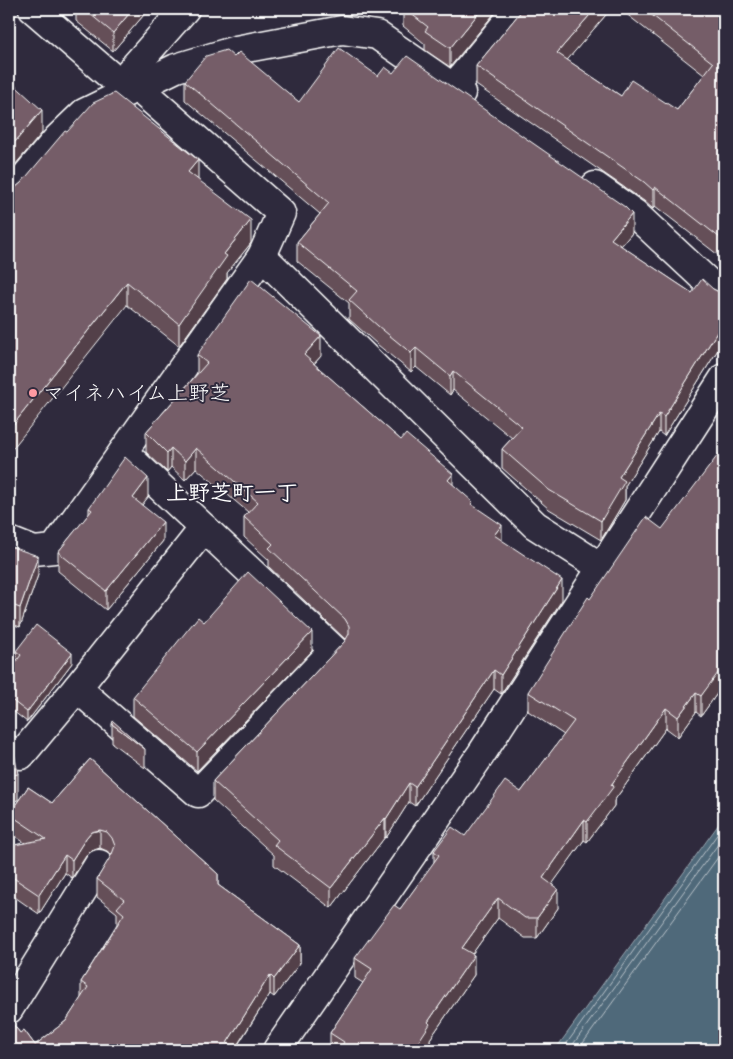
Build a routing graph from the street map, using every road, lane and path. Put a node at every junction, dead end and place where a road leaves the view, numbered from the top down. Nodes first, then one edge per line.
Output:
1 (33, 9) edge
2 (185, 9) edge
3 (518, 9) edge
4 (128, 87) junction
5 (453, 88) junction
6 (484, 110) edge
7 (571, 170) edge
8 (9, 196) edge
9 (262, 256) junction
10 (724, 297) edge
11 (724, 378) edge
12 (123, 452) junction
13 (204, 528) junction
14 (9, 541) edge
15 (601, 567) junction
16 (77, 688) junction
17 (9, 750) edge
18 (99, 864) dead end
19 (9, 1009) edge
20 (277, 1050) edge

1 - 4 street
2 - 4 street
3 - 5 street
4 - 5 street
4 - 8 street
4 - 9 street
5 - 6 street
7 - 10 street
9 - 12 street
9 - 15 street
11 - 15 street
12 - 13 street
12 - 14 street
13 - 16 street
13 - 16 street
15 - 20 street
16 - 17 street
18 - 19 street

